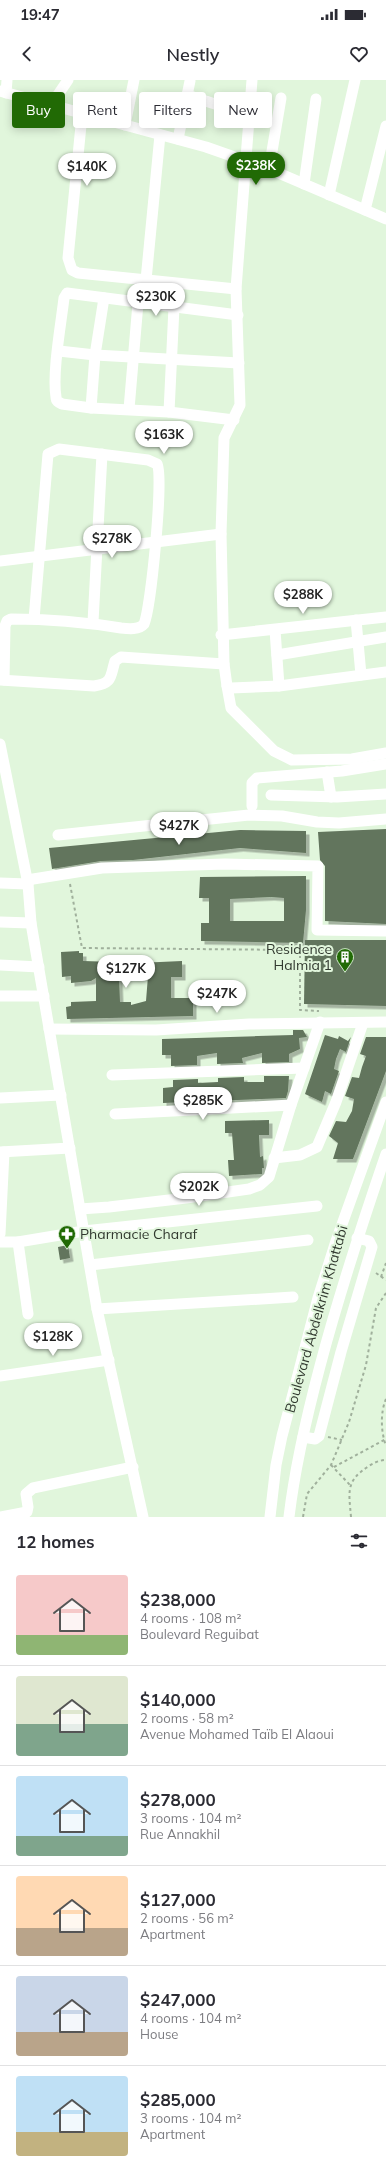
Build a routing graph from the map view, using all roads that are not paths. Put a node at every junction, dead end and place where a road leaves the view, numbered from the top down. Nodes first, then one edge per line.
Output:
1 (7, 80) edge
2 (68, 80) edge
3 (134, 80) edge
4 (252, 80) edge
5 (355, 80) edge
6 (190, 81) dead end
7 (3, 92) edge
8 (60, 92) edge
9 (188, 92) edge
10 (251, 92) edge
11 (131, 95) edge
12 (281, 98) dead end
13 (316, 99) dead end
14 (386, 126) edge
15 (131, 127) edge
16 (81, 128) edge
17 (180, 128) edge
18 (248, 128) edge
19 (160, 135) junction
20 (178, 139) junction
21 (247, 162) junction
22 (269, 169) junction
23 (304, 184) junction
24 (329, 195) junction
25 (365, 210) junction
26 (386, 219) edge
27 (146, 280) junction
28 (236, 289) junction
29 (104, 298) junction
30 (138, 303) junction
31 (174, 307) junction
32 (238, 315) junction
33 (58, 350) junction
34 (95, 355) junction
35 (135, 357) junction
36 (172, 358) junction
37 (239, 363) junction
38 (91, 408) junction
39 (129, 409) junction
40 (169, 412) junction
41 (234, 420) junction
42 (102, 454) junction
43 (220, 534) junction
44 (155, 542) junction
45 (98, 549) junction
46 (39, 556) junction
47 (0, 561) edge
48 (386, 617) edge
49 (34, 619) junction
50 (356, 620) junction
51 (93, 622) junction
52 (275, 630) junction
53 (221, 635) junction
54 (386, 637) edge
55 (358, 640) junction
56 (277, 655) junction
57 (224, 664) junction
58 (386, 672) edge
59 (361, 675) junction
60 (2, 680) edge
61 (227, 686) junction
62 (279, 686) junction
63 (1, 749) edge
64 (386, 753) edge
65 (386, 764) edge
66 (327, 772) junction
67 (386, 794) edge
68 (271, 795) dead end
69 (331, 797) junction
70 (252, 806) dead end
71 (386, 819) edge
72 (58, 836) dead end
73 (27, 882) junction
74 (0, 883) edge
75 (0, 922) edge
76 (31, 923) junction
77 (386, 930) edge
78 (0, 965) edge
79 (39, 967) junction
80 (0, 996) edge
81 (44, 996) junction
82 (320, 1022) junction
83 (386, 1022) edge
84 (363, 1023) junction
85 (49, 1029) junction
86 (304, 1068) junction
87 (112, 1075) dead end
88 (61, 1096) junction
89 (0, 1098) edge
90 (386, 1102) edge
91 (291, 1106) junction
92 (115, 1114) dead end
93 (70, 1148) junction
94 (2, 1152) edge
95 (386, 1154) edge
96 (274, 1158) junction
97 (317, 1206) dead end
98 (80, 1209) junction
99 (84, 1232) junction
100 (0, 1234) edge
101 (357, 1238) junction
102 (308, 1240) dead end
103 (0, 1242) edge
104 (18, 1242) junction
105 (90, 1265) junction
106 (293, 1298) dead end
107 (97, 1309) junction
108 (28, 1314) dead end
109 (109, 1360) junction
110 (0, 1376) edge
111 (303, 1437) junction
112 (133, 1468) junction
113 (0, 1517) edge
114 (143, 1517) edge
115 (270, 1517) edge
116 (289, 1517) edge

1 - 7 street
2 - 8 street
3 - 11 street
4 - 10 street
5 - 24 street
6 - 9 street
12 - 22 street
13 - 23 street
14 - 25 street
15 - 19 street
16 - 27 street
17 - 20 street
18 - 21 street
19 - 20 street
19 - 27 street
20 - 21 street
21 - 22 street
21 - 28 street
22 - 23 street
23 - 24 street
24 - 25 street
25 - 26 street
27 - 28 street
28 - 32 street
29 - 30 street
29 - 33 street
29 - 34 street
30 - 31 street
30 - 35 street
31 - 32 street
31 - 36 street
32 - 37 street
33 - 34 street
33 - 38 street
34 - 35 street
34 - 38 street
35 - 36 street
35 - 39 street
36 - 37 street
36 - 40 street
37 - 41 street
38 - 39 street
39 - 40 street
40 - 41 street
41 - 43 street
42 - 44 street
42 - 45 street
42 - 46 street
43 - 44 street
43 - 53 street
44 - 45 street
44 - 51 street
45 - 46 street
45 - 51 street
46 - 47 street
46 - 49 street
48 - 50 street
49 - 51 street
49 - 60 street
50 - 52 street
50 - 55 street
52 - 53 street
52 - 56 street
53 - 57 street
54 - 55 street
55 - 56 street
55 - 59 street
56 - 62 street
57 - 60 street
57 - 61 street
58 - 59 street
59 - 62 street
61 - 62 street
61 - 64 street
63 - 73 street
65 - 66 street
66 - 69 street
66 - 70 street
67 - 69 street
68 - 69 street
71 - 72 street
73 - 74 street
73 - 76 street
73 - 77 street
75 - 76 street
76 - 79 street
78 - 79 street
79 - 81 street
80 - 81 street
81 - 85 street
82 - 84 street
82 - 85 street
82 - 86 street
83 - 84 street
84 - 96 street
85 - 88 street
86 - 87 street
86 - 91 street
88 - 89 street
88 - 93 street
90 - 115 street, Boulevard Abdelkrim Khattabi
91 - 92 street
91 - 96 street
93 - 94 street
93 - 98 street
94 - 100 street
95 - 101 street, Boulevard Abdelkrim Khattabi
96 - 98 street
97 - 99 street
98 - 99 street
99 - 104 street
99 - 105 street
101 - 111 street, Boulevard Abdelkrim Khattabi
101 - 111 street
102 - 105 street
103 - 104 street
104 - 108 street
105 - 107 street
106 - 107 street
107 - 109 street
109 - 110 street
109 - 112 street
111 - 116 street, Boulevard Abdelkrim Khattabi
112 - 113 street
112 - 114 street

